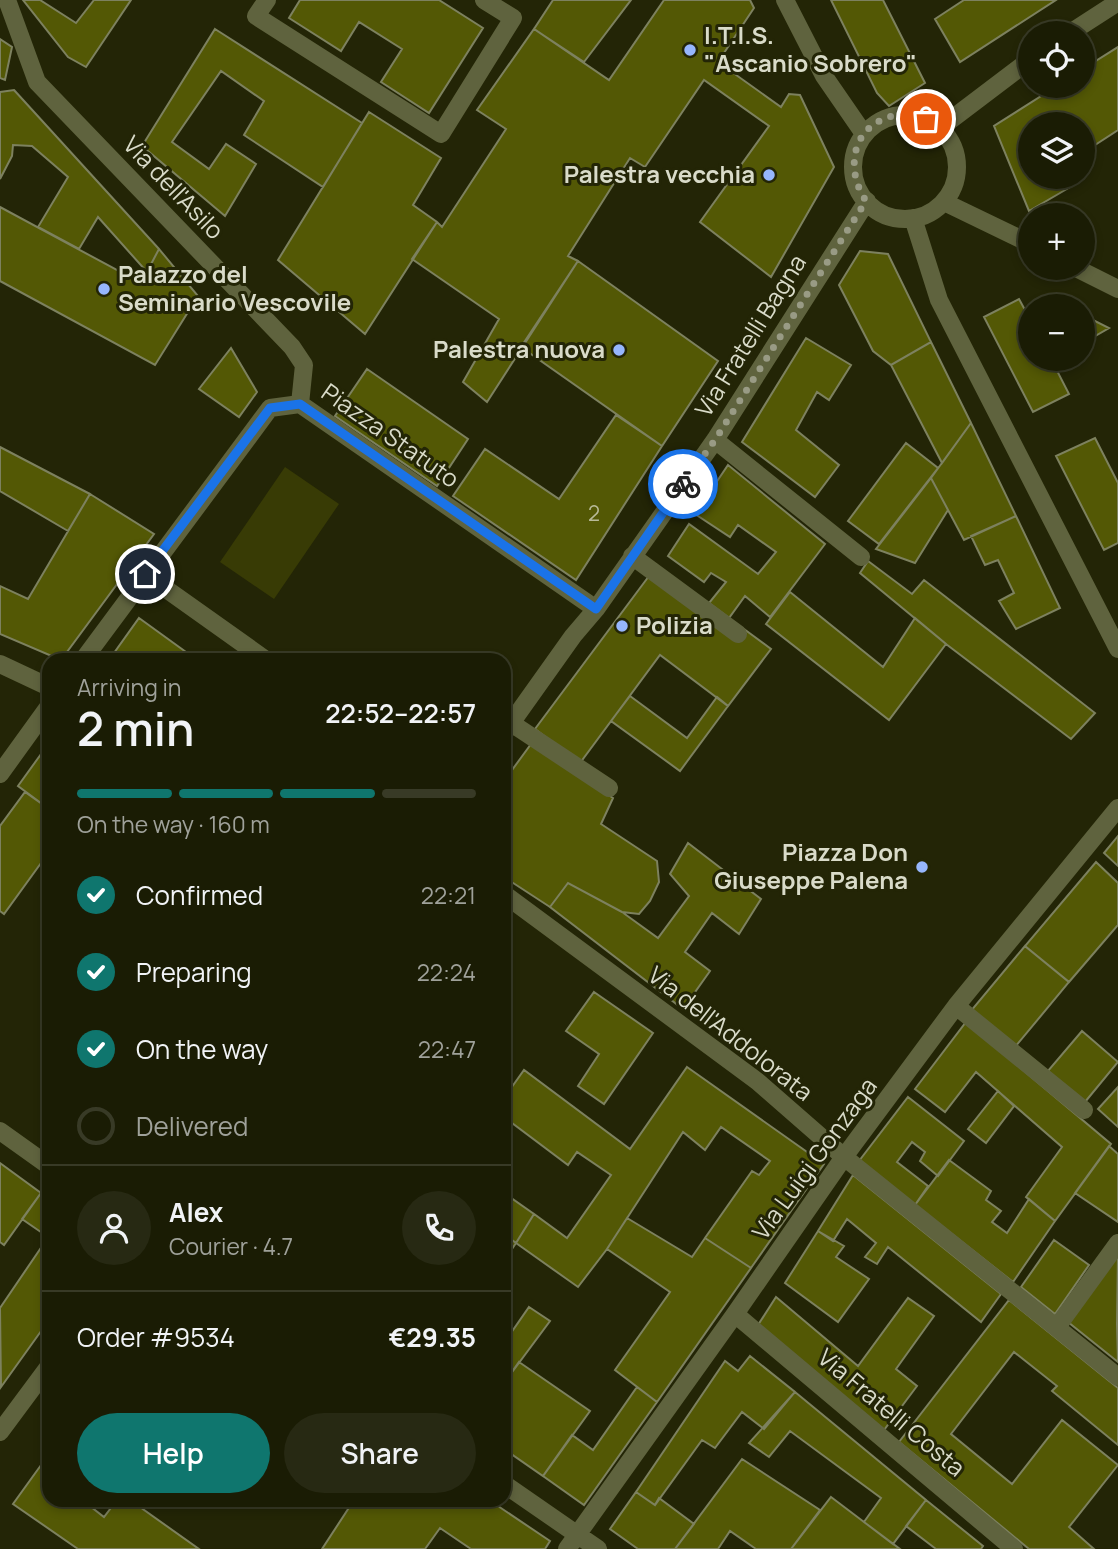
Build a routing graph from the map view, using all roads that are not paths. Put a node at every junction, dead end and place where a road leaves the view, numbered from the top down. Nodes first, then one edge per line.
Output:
1 (7, 0) edge
2 (267, 0) edge
3 (484, 0) edge
4 (785, 0) edge
5 (1118, 2) edge
6 (1089, 21) edge
7 (1018, 69) edge
8 (940, 128) junction
9 (864, 134) junction
10 (866, 201) junction
11 (944, 202) junction
12 (913, 218) junction
13 (1018, 238) edge
14 (1095, 278) edge
15 (1118, 289) edge
16 (300, 404) junction
17 (715, 440) junction
18 (632, 556) junction
19 (861, 556) dead end
20 (145, 574) junction
21 (596, 609) junction
22 (738, 634) dead end
23 (1118, 649) edge
24 (88, 653) edge
25 (256, 653) edge
26 (0, 664) edge
27 (42, 684) edge
28 (42, 716) edge
29 (511, 722) edge
30 (511, 730) edge
31 (0, 774) edge
32 (609, 788) dead end
33 (1118, 808) edge
34 (511, 899) edge
35 (956, 1006) junction
36 (1084, 1110) dead end
37 (0, 1132) edge
38 (844, 1157) junction
39 (42, 1161) edge
40 (1118, 1242) edge
41 (735, 1314) junction
42 (1057, 1327) junction
43 (42, 1375) edge
44 (1118, 1377) edge
45 (0, 1432) edge
46 (511, 1490) edge
47 (572, 1542) edge
48 (598, 1549) edge
49 (1014, 1549) edge

1 - 16 street, Via dell'Asilo
2 - 3 street
4 - 9 street
5 - 6 street
7 - 8 street
8 - 9 street
8 - 11 street
9 - 10 street
10 - 12 street
10 - 17 street, Via Fratelli Bagna
11 - 12 street
11 - 13 street
12 - 23 street
14 - 15 street
16 - 20 street, Piazza Statuto
16 - 21 street, Piazza Statuto
17 - 18 street, Via Fratelli Bagna
17 - 19 street
18 - 21 street, Via Fratelli Bagna
18 - 22 street
20 - 24 street, Piazza Statuto
20 - 25 street
21 - 29 street, Via Fratelli Bagna
26 - 27 street
28 - 31 street
30 - 32 street
33 - 35 street, Via Luigi Gonzaga
34 - 38 street, Via dell'Addolorata
35 - 36 street
35 - 38 street, Via Luigi Gonzaga
37 - 39 street
38 - 41 street, Via Luigi Gonzaga
38 - 42 street, Via dell'Addolorata
40 - 42 street
41 - 47 street, Via Luigi Gonzaga
41 - 49 street, Via Fratelli Costa
42 - 44 street, Via dell'Addolorata
43 - 45 street
46 - 47 street
47 - 48 street

